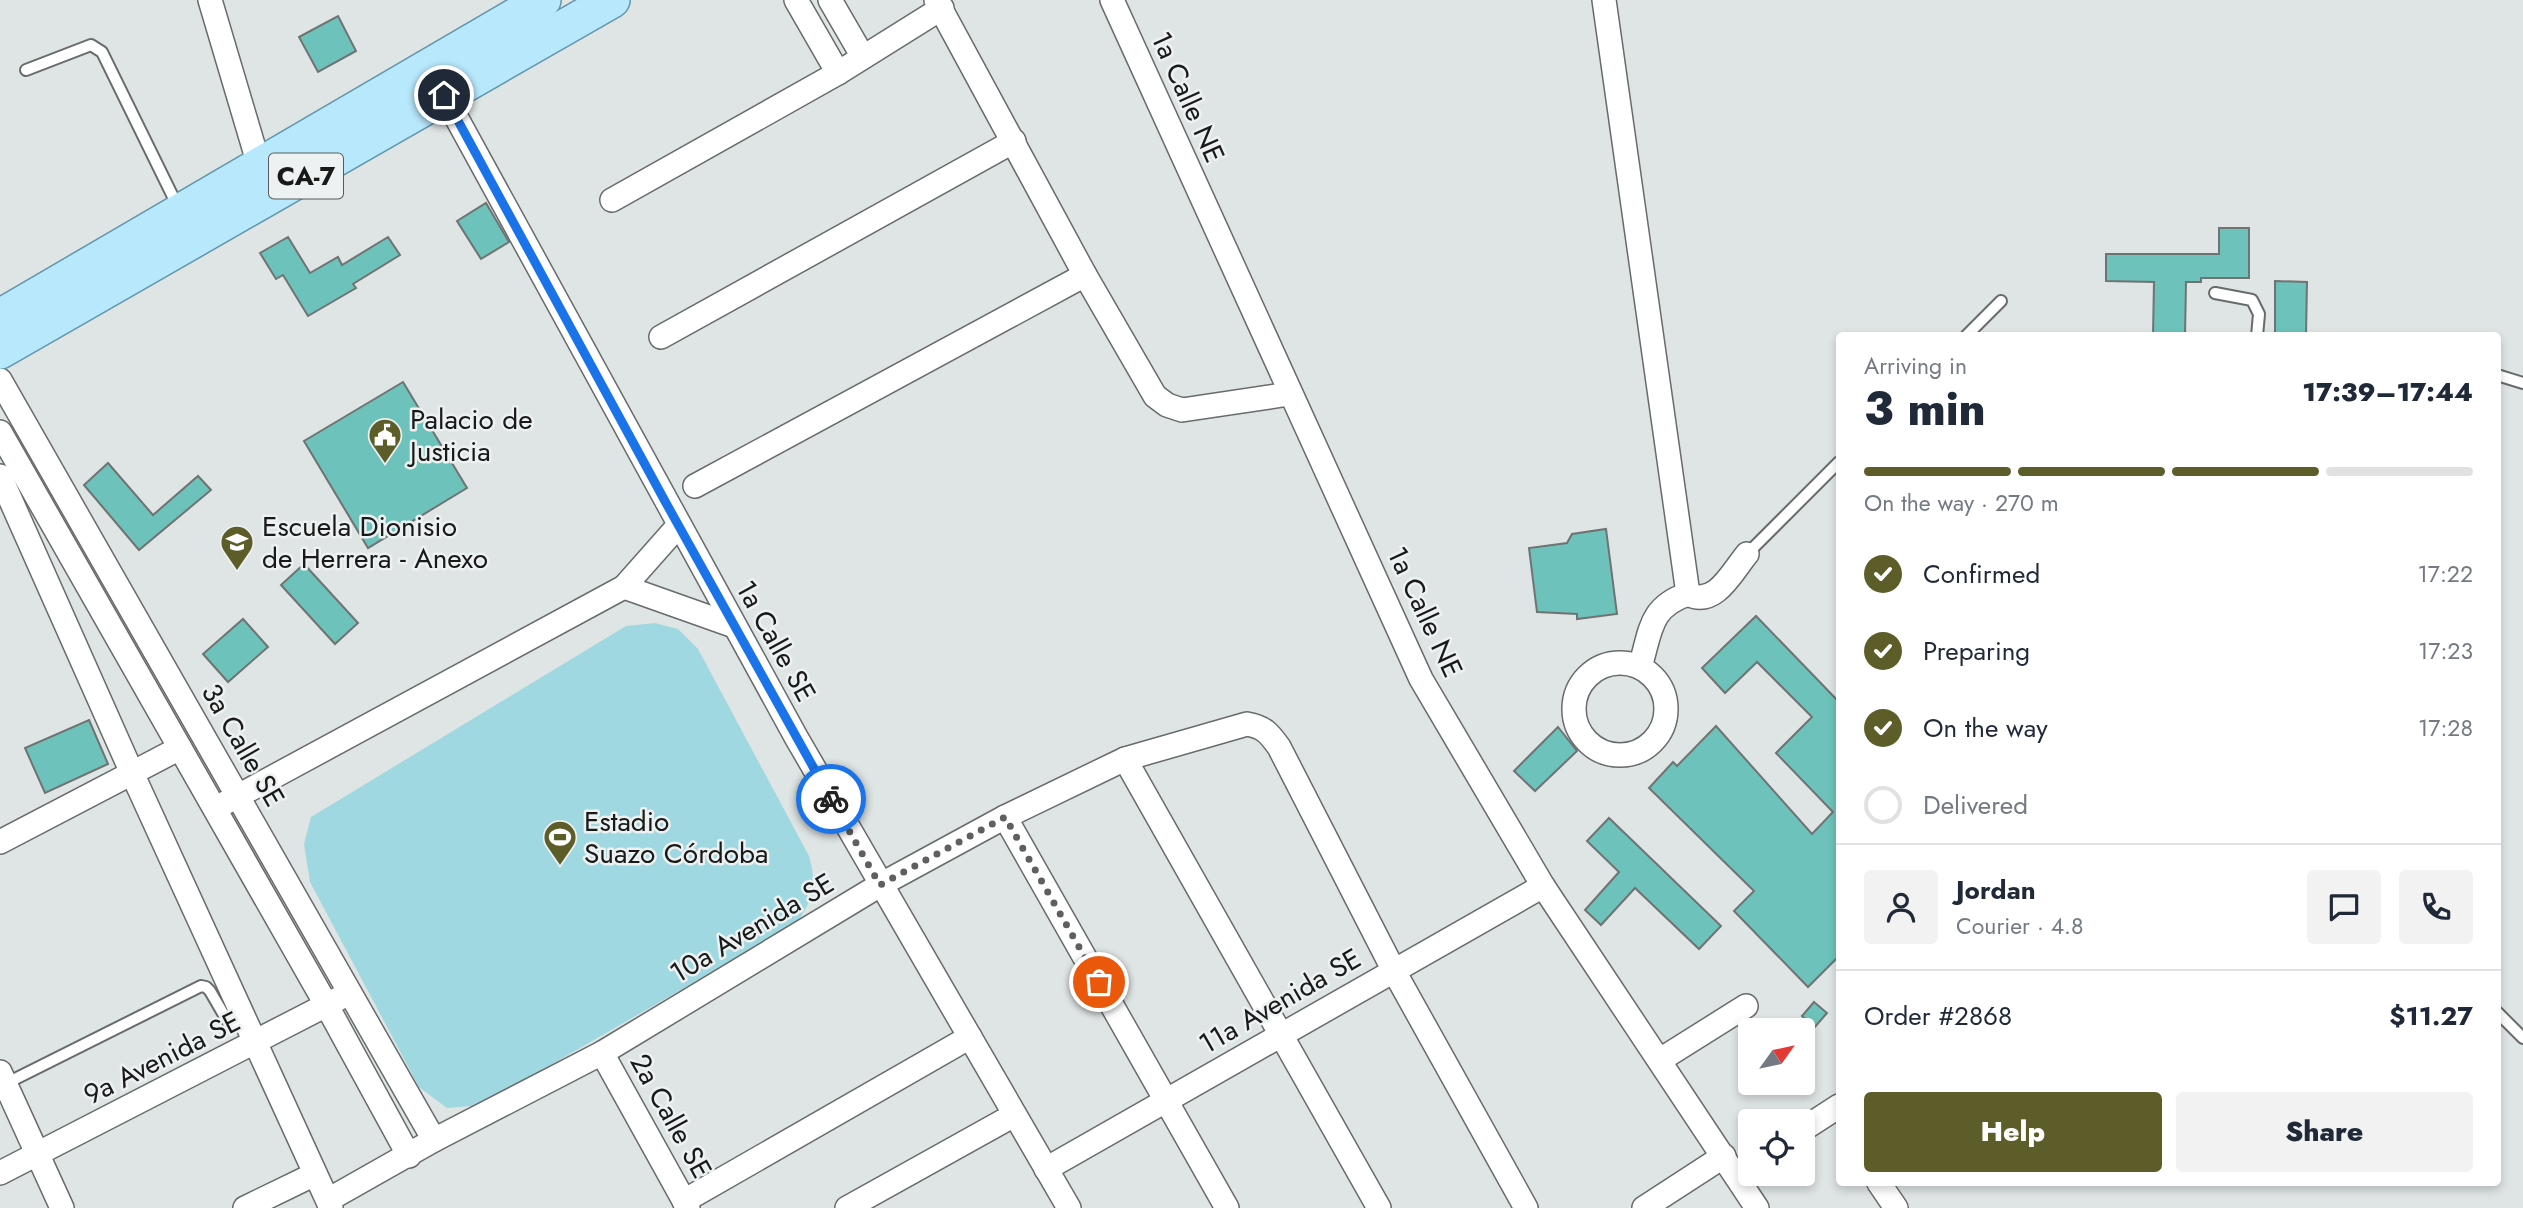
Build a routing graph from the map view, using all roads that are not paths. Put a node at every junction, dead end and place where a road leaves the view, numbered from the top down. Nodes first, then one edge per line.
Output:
1 (210, 0) edge
2 (543, 0) edge
3 (612, 0) edge
4 (796, 0) edge
5 (830, 0) edge
6 (1112, 0) edge
7 (1604, 0) edge
8 (939, 4) edge
9 (863, 57) junction
10 (26, 70) dead end
11 (838, 73) junction
12 (444, 95) junction
13 (1014, 141) junction
14 (259, 164) junction
15 (612, 200) dead end
16 (180, 211) junction
17 (1085, 275) junction
18 (2215, 293) dead end
19 (2001, 301) dead end
20 (0, 317) edge
21 (1970, 332) edge
22 (2258, 332) edge
23 (661, 337) dead end
24 (0, 351) edge
25 (2501, 376) edge
26 (0, 380) edge
27 (2523, 383) edge
28 (1289, 394) junction
29 (0, 432) edge
30 (1836, 465) edge
31 (0, 476) edge
32 (695, 486) dead end
33 (678, 526) junction
34 (1747, 554) joint
35 (624, 587) junction
36 (1688, 594) junction
37 (734, 626) junction
38 (1640, 667) junction
39 (180, 748) junction
40 (1125, 759) junction
41 (132, 773) junction
42 (238, 796) junction
43 (214, 808) junction
44 (1005, 817) junction
45 (0, 842) edge
46 (880, 885) junction
47 (1543, 886) junction
48 (1394, 971) junction
49 (350, 993) junction
50 (327, 1006) junction
51 (1745, 1006) dead end
52 (2501, 1016) edge
53 (251, 1033) junction
54 (1281, 1034) junction
55 (970, 1037) junction
56 (2523, 1038) edge
57 (602, 1053) junction
58 (1660, 1060) junction
59 (3, 1078) edge
60 (1167, 1100) junction
61 (1836, 1113) edge
62 (1014, 1115) junction
63 (1815, 1123) edge
64 (434, 1140) junction
65 (38, 1156) junction
66 (408, 1156) junction
67 (1736, 1165) edge
68 (1046, 1168) junction
69 (0, 1173) edge
70 (315, 1174) junction
71 (1881, 1186) edge
72 (330, 1204) edge
73 (686, 1204) edge
74 (62, 1208) edge
75 (245, 1208) edge
76 (847, 1208) edge
77 (1069, 1208) edge
78 (1227, 1208) edge
79 (1379, 1208) edge
80 (1526, 1208) edge
81 (1644, 1208) edge
82 (1757, 1208) edge
83 (1896, 1208) edge

1 - 14 street
2 - 14 main road, CA-7
3 - 12 main road, CA-7
4 - 11 street
5 - 9 street
6 - 28 street, 1a Calle NE
7 - 36 street
8 - 9 street
8 - 13 street
9 - 11 street
10 - 16 lane
11 - 15 street
12 - 24 main road, CA-7
12 - 33 street, 1a Calle SE
13 - 17 street
13 - 23 street
14 - 16 main road, CA-7
16 - 20 main road, CA-7
17 - 28 street
17 - 32 street
18 - 22 lane
19 - 21 lane
25 - 27 lane
26 - 42 street, 3a Calle SE
28 - 47 street, 1a Calle NE
29 - 39 street, 3a Calle SE
30 - 34 lane
31 - 41 street
33 - 35 street
33 - 37 street, 1a Calle SE
34 - 36 street
35 - 37 street
35 - 42 street
36 - 38 street
37 - 46 street, 1a Calle SE
38 - 38 street
39 - 41 street
39 - 43 street, 3a Calle SE
40 - 44 street, 10a Avenida SE
40 - 48 street, 10a Avenida SE
40 - 54 street
41 - 45 street
41 - 53 street
42 - 43 street
42 - 49 street, 3a Calle SE
43 - 50 street, 3a Calle SE
44 - 46 street, 10a Avenida SE
44 - 60 street
46 - 55 street, 1a Calle SE
46 - 57 street, 10a Avenida SE
47 - 48 street, 11a Avenida SE
47 - 58 street, 1a Calle NE
48 - 54 street, 11a Avenida SE
48 - 80 street
49 - 50 street, 9a Avenida SE
49 - 64 street, 3a Calle SE
50 - 53 street, 9a Avenida SE
50 - 66 street, 3a Calle SE
51 - 58 street
52 - 56 lane
53 - 59 lane
53 - 65 street, 9a Avenida SE
53 - 70 street
54 - 60 street, 11a Avenida SE
54 - 79 street
55 - 62 street, 1a Calle SE
55 - 73 street
57 - 64 street, 10a Avenida SE
57 - 73 street, 2a Calle SE
58 - 67 street, 1a Calle NE
59 - 65 street
60 - 68 street, 11a Avenida SE
60 - 78 street
61 - 63 street
62 - 68 street, 1a Calle SE
62 - 76 street
64 - 66 street, 10a Avenida SE
65 - 69 street, 9a Avenida SE
65 - 74 street
66 - 72 street, 10a Avenida SE
67 - 81 street
67 - 82 street, 1a Calle NE
68 - 77 street, 1a Calle SE
70 - 72 street
70 - 75 street
71 - 83 street

